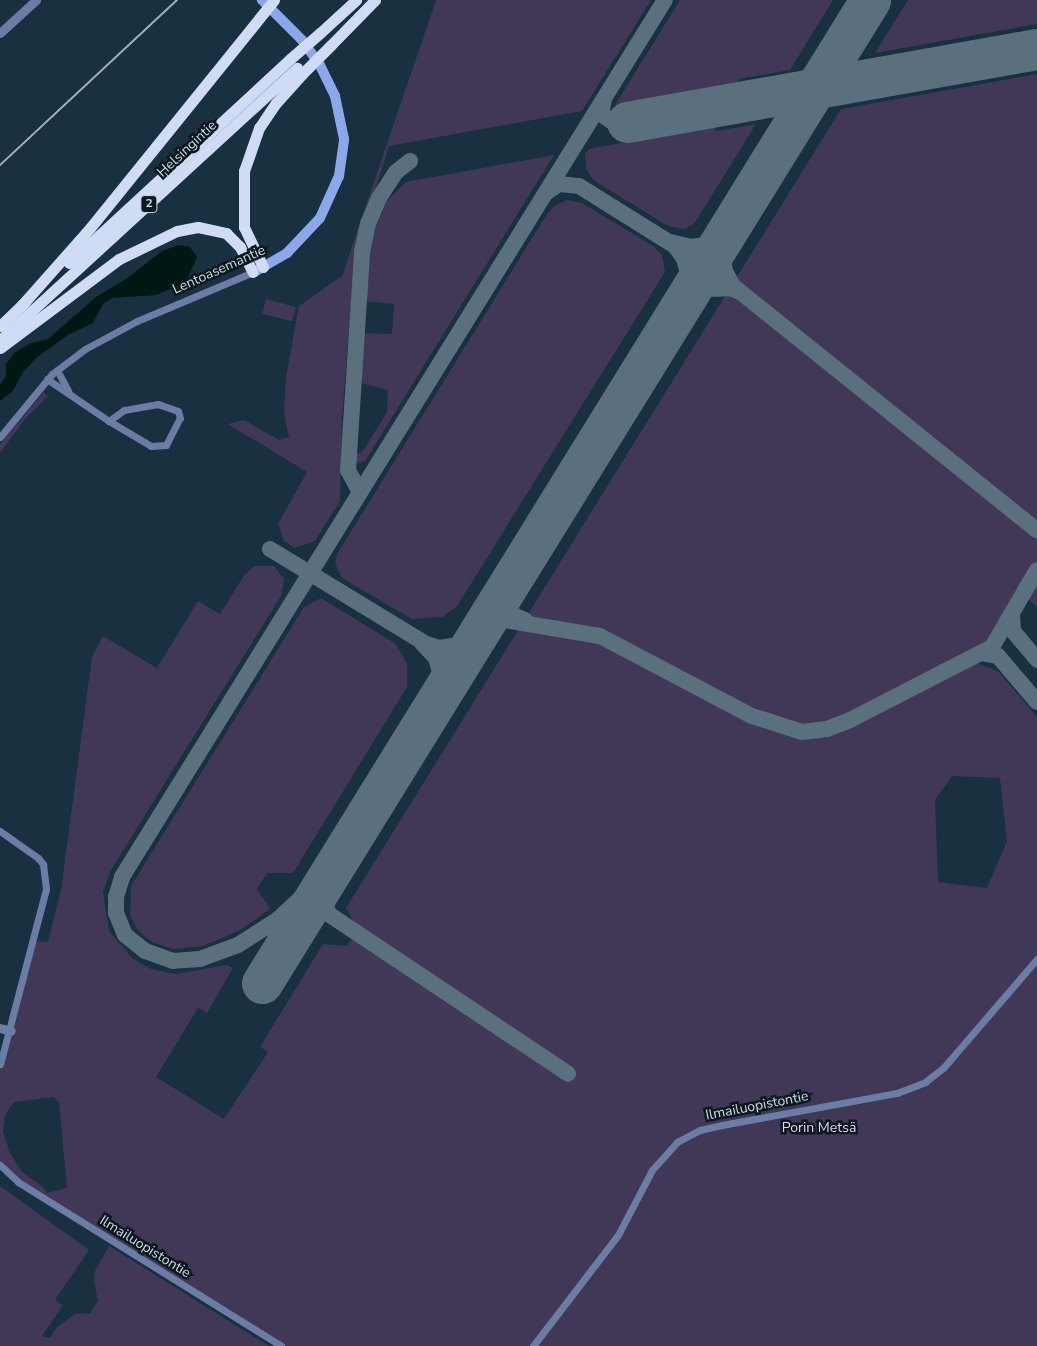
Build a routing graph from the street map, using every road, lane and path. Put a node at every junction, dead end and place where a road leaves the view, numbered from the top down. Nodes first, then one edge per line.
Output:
1 (36, 0) edge
2 (356, 0) edge
3 (373, 0) edge
4 (268, 2) edge
5 (0, 33) edge
6 (326, 40) junction
7 (296, 67) junction
8 (264, 267) junction
9 (252, 272) junction
10 (21, 306) junction
11 (0, 326) edge
12 (0, 340) edge
13 (0, 348) edge
14 (57, 370) junction
15 (47, 379) junction
16 (68, 391) junction
17 (109, 421) junction
18 (0, 437) edge
19 (0, 831) edge
20 (1037, 959) edge
21 (0, 1028) edge
22 (11, 1031) junction
23 (0, 1064) edge
24 (0, 1164) edge
25 (281, 1346) edge
26 (533, 1346) edge

1 - 5 street
2 - 6 highway, Helsingintie / 2
3 - 6 highway, Helsingintie / 2
4 - 8 main road, Lentoasemantie
4 - 10 highway
6 - 7 highway, Helsingintie / 2, bridge
6 - 7 highway, bridge
7 - 8 highway
7 - 10 highway, Helsingintie / 2
7 - 12 highway, Helsingintie / 2
8 - 9 main road, Lentoasemantie
9 - 13 highway
9 - 14 street, Lentoasemantie
10 - 11 highway, Helsingintie / 2
14 - 15 street, Lentoasemantie
14 - 16 street
15 - 16 street
15 - 18 street, Lentoasemantie
16 - 17 street
17 - 17 street
19 - 22 street
20 - 26 street, Ilmailuopistontie
21 - 22 street
22 - 23 street
24 - 25 street, Ilmailuopistontie

